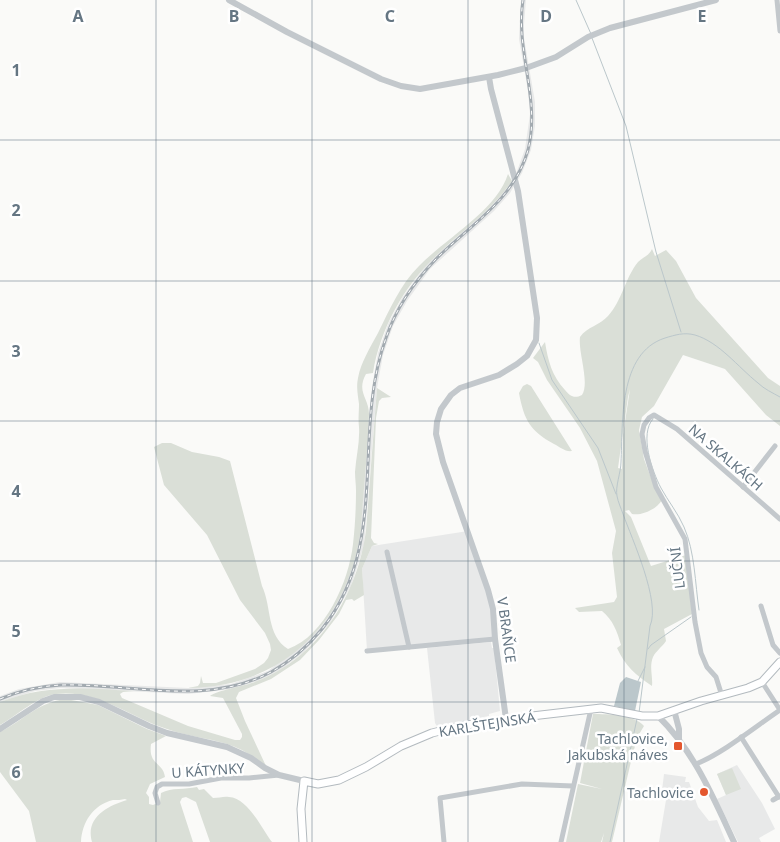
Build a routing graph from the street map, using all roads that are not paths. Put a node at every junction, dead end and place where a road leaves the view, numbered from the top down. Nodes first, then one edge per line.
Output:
1 (229, 0) edge
2 (716, 0) edge
3 (777, 0) edge
4 (780, 31) edge
5 (489, 77) junction
6 (654, 415) joint
7 (775, 446) dead end
8 (744, 487) junction
9 (779, 516) edge
10 (387, 552) dead end
11 (761, 606) dead end
12 (495, 639) junction
13 (409, 647) junction
14 (367, 651) dead end
15 (780, 653) edge
16 (780, 662) edge
17 (762, 682) junction
18 (722, 696) junction
19 (592, 709) junction
20 (674, 710) junction
21 (780, 710) edge
22 (658, 716) junction
23 (506, 719) junction
24 (3, 727) edge
25 (741, 737) junction
26 (679, 740) junction
27 (696, 764) junction
28 (279, 775) junction
29 (304, 781) junction
30 (573, 786) junction
31 (779, 796) edge
32 (773, 800) dead end
33 (158, 803) dead end
34 (303, 842) edge
35 (444, 842) edge
36 (561, 842) edge
37 (734, 842) edge

1 - 5 street
2 - 5 street
3 - 4 street
5 - 12 street, V BRAŇCE
6 - 8 street, NA SKALKÁCH
6 - 18 street, LUČNÍ
7 - 8 street
8 - 9 street, NA SKALKÁCH
10 - 13 street
11 - 15 street
12 - 13 street
12 - 23 street, V BRAŇCE
13 - 14 street
16 - 17 main road, KARLŠTEJNSKÁ
17 - 18 main road, KARLŠTEJNSKÁ
17 - 21 street
18 - 20 main road, KARLŠTEJNSKÁ
19 - 22 main road, KARLŠTEJNSKÁ
19 - 23 main road, KARLŠTEJNSKÁ
19 - 30 street
20 - 22 main road, KARLŠTEJNSKÁ
20 - 26 street
21 - 25 street
22 - 26 street
23 - 29 main road, KARLŠTEJNSKÁ
24 - 28 street, KARLŠTEJNSKÁ
25 - 27 street
25 - 31 street
26 - 27 street
27 - 37 street
28 - 29 street, KARLŠTEJNSKÁ
28 - 33 street, U KÁTYNKY
29 - 34 main road
30 - 35 street
30 - 36 street
31 - 32 street

